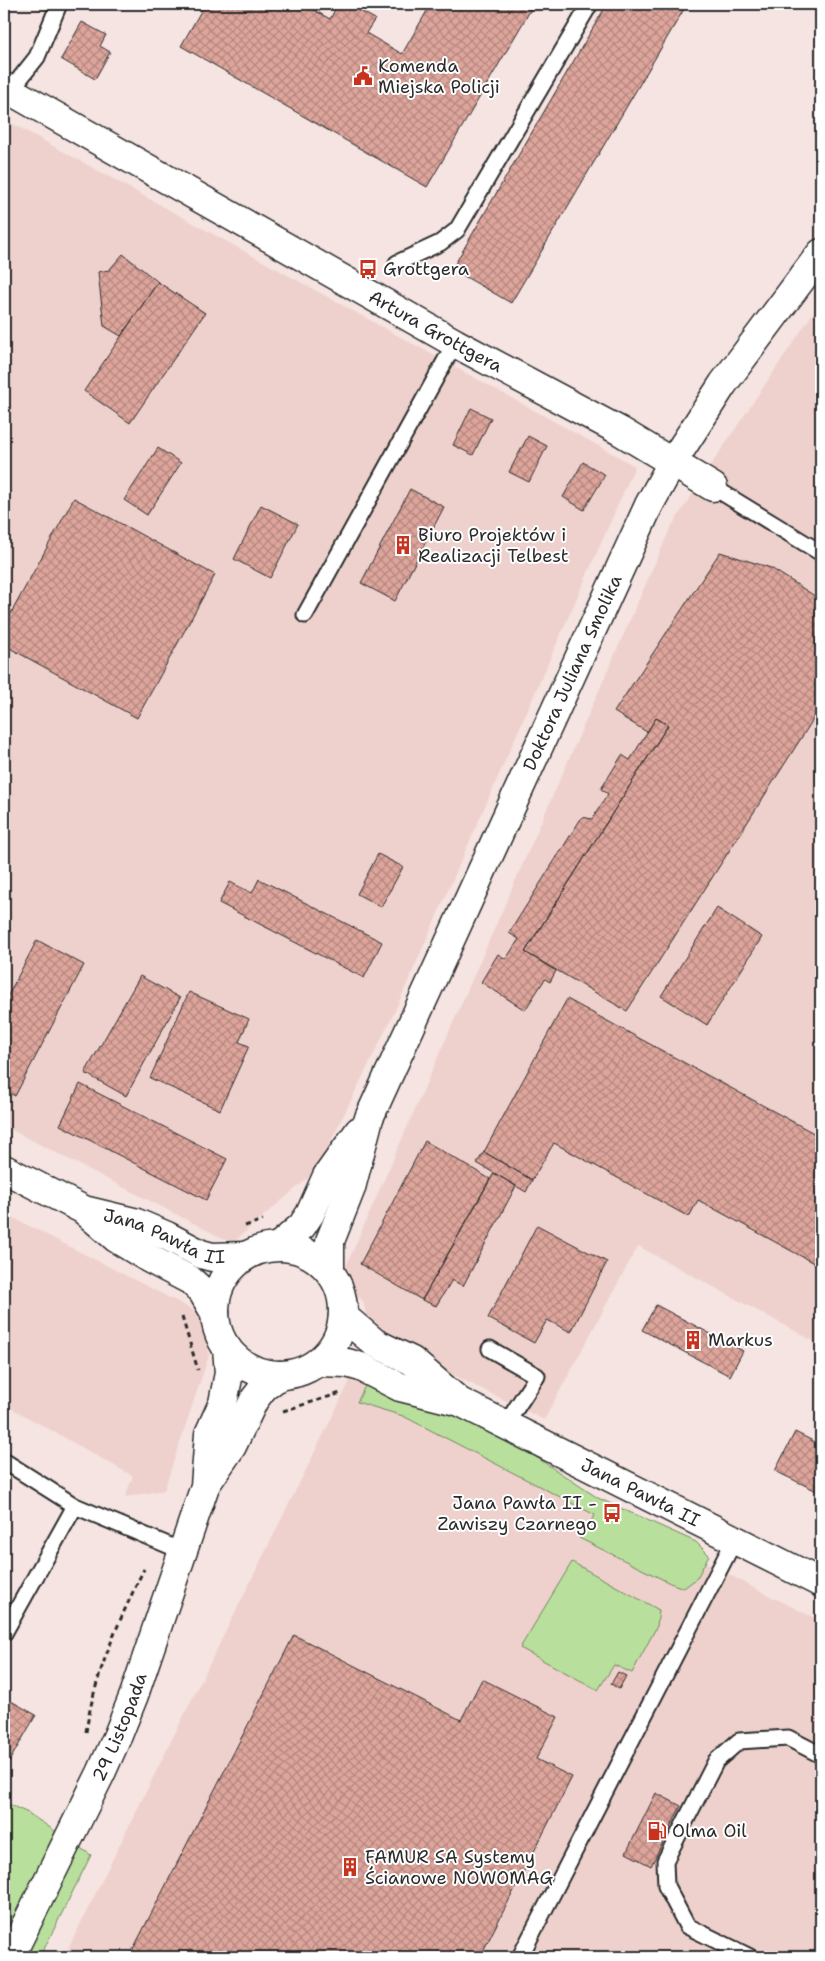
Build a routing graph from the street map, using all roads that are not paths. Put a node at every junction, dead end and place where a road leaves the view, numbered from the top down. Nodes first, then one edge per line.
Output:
1 (59, 4) edge
2 (590, 4) edge
3 (7, 89) edge
4 (821, 253) edge
5 (397, 263) dead end
6 (455, 343) junction
7 (672, 463) junction
8 (712, 487) joint
9 (821, 553) edge
10 (305, 615) dead end
11 (369, 1118) junction
12 (4, 1169) edge
13 (84, 1210) junction
14 (279, 1246) junction
15 (245, 1256) junction
16 (330, 1272) junction
17 (215, 1313) junction
18 (344, 1316) junction
19 (227, 1348) junction
20 (490, 1349) dead end
21 (319, 1362) junction
22 (280, 1375) junction
23 (460, 1402) junction
24 (506, 1424) junction
25 (4, 1461) edge
26 (205, 1486) junction
27 (75, 1506) junction
28 (735, 1539) junction
29 (182, 1551) junction
30 (821, 1583) edge
31 (4, 1633) edge
32 (821, 1754) edge
33 (10, 1957) edge
34 (520, 1957) edge
35 (750, 1957) edge

1 - 3 lane
2 - 5 lane
3 - 6 street, Artura Grottgera
4 - 7 street, Doktora Juliana Smolika
6 - 7 street, Artura Grottgera
6 - 10 lane
7 - 8 street, Artura Grottgera
7 - 11 street, Doktora Juliana Smolika
8 - 9 lane
11 - 14 street, Doktora Juliana Smolika
11 - 16 street, Doktora Juliana Smolika
12 - 13 street, Jana Pawła II
13 - 15 street, Jana Pawła II
13 - 17 street, Jana Pawła II
14 - 15 street
14 - 16 street
15 - 17 street
16 - 18 street
17 - 19 street
18 - 21 street
18 - 23 street, Jana Pawła II
19 - 22 street
19 - 26 street, 29 Listopada
20 - 24 lane
21 - 22 street
21 - 23 street, Jana Pawła II
22 - 26 street, 29 Listopada
23 - 24 street, Jana Pawła II
24 - 28 street, Jana Pawła II
25 - 27 lane
26 - 29 street, 29 Listopada
27 - 29 lane
27 - 31 lane
28 - 30 street, Jana Pawła II
28 - 34 lane
29 - 33 street, 29 Listopada
32 - 35 lane

